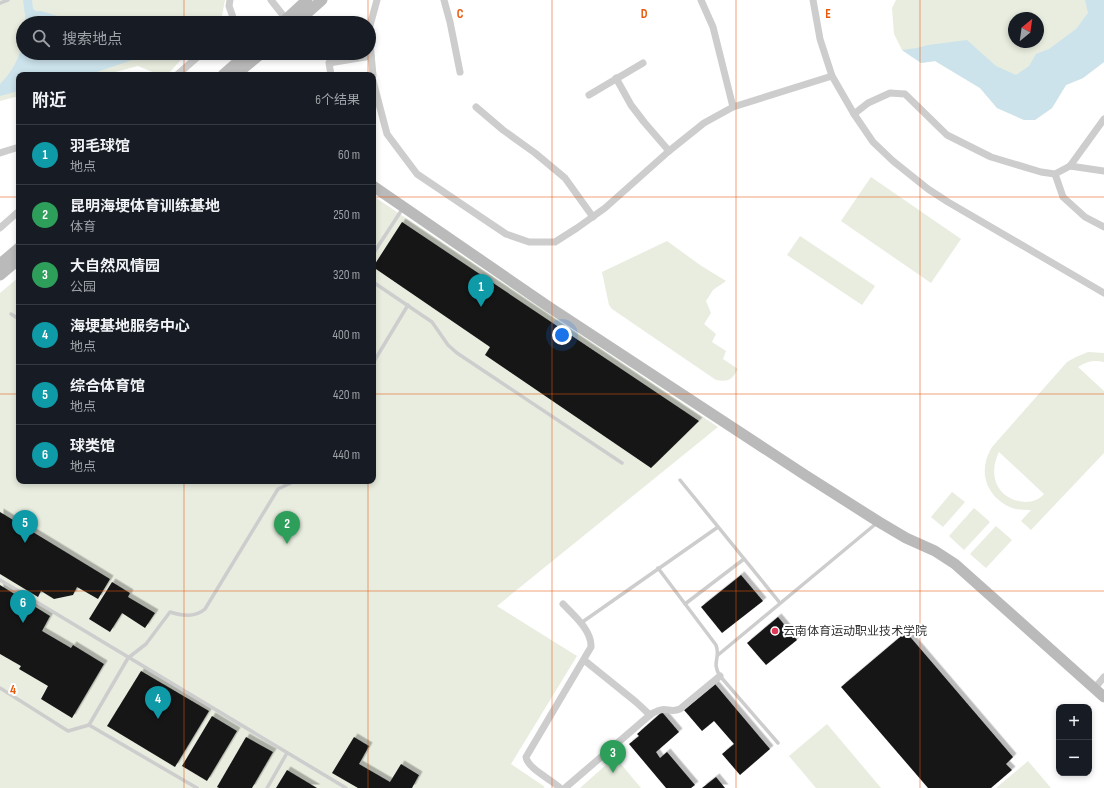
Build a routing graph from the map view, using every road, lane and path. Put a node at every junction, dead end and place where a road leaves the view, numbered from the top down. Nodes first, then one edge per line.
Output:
1 (8, 0) edge
2 (230, 0) edge
3 (271, 0) edge
4 (307, 0) edge
5 (322, 0) edge
6 (377, 0) edge
7 (444, 0) edge
8 (701, 0) edge
9 (813, 0) edge
10 (0, 3) edge
11 (233, 16) edge
12 (283, 16) edge
13 (293, 16) edge
14 (297, 16) edge
15 (373, 16) edge
16 (194, 60) edge
17 (240, 60) edge
18 (253, 60) edge
19 (348, 60) edge
20 (371, 60) edge
21 (643, 63) dead end
22 (180, 72) edge
23 (226, 72) edge
24 (239, 72) edge
25 (331, 72) edge
26 (372, 72) edge
27 (460, 72) dead end
28 (832, 76) junction
29 (616, 78) junction
30 (376, 92) edge
31 (589, 95) dead end
32 (476, 107) dead end
33 (733, 107) junction
34 (854, 114) junction
35 (1104, 119) edge
36 (16, 148) edge
37 (669, 151) junction
38 (0, 153) edge
39 (1070, 166) junction
40 (1104, 171) edge
41 (1055, 174) junction
42 (376, 188) edge
43 (404, 207) junction
44 (16, 214) edge
45 (593, 217) junction
46 (1104, 227) edge
47 (0, 228) edge
48 (376, 249) edge
49 (16, 251) edge
50 (16, 261) edge
51 (0, 264) edge
52 (0, 275) edge
53 (376, 284) edge
54 (1104, 293) edge
55 (408, 305) junction
56 (11, 314) dead end
57 (16, 317) edge
58 (376, 358) edge
59 (622, 463) dead end
60 (680, 480) dead end
61 (286, 484) edge
62 (879, 522) junction
63 (718, 527) junction
64 (744, 559) junction
65 (658, 568) junction
66 (0, 580) edge
67 (780, 603) junction
68 (563, 604) dead end
69 (685, 604) junction
70 (580, 624) junction
71 (718, 655) junction
72 (128, 658) junction
73 (584, 660) junction
74 (720, 676) junction
75 (1104, 677) edge
76 (0, 688) edge
77 (1094, 689) junction
78 (1104, 697) edge
79 (650, 715) junction
80 (89, 725) junction
81 (778, 743) dead end
82 (287, 753) junction
83 (197, 788) edge
84 (267, 788) edge
85 (346, 788) edge
86 (560, 788) edge
87 (565, 788) edge

1 - 10 lane
2 - 11 street
3 - 12 street
4 - 13 street
5 - 14 street
6 - 15 street
7 - 27 street
8 - 33 street
9 - 28 street
16 - 22 street
17 - 23 street
18 - 24 street
19 - 25 street
20 - 26 street
21 - 29 street
28 - 33 street
28 - 34 street
29 - 31 street
29 - 37 street
30 - 45 street
32 - 45 street
33 - 37 street
34 - 41 street
34 - 54 street
35 - 39 street
36 - 38 street
37 - 45 street
39 - 40 street
39 - 41 street
41 - 46 street
42 - 43 street
43 - 48 lane
43 - 62 street
44 - 47 street
49 - 51 street
50 - 52 street
53 - 55 lane
55 - 58 lane
55 - 59 lane
56 - 57 lane
60 - 63 lane
61 - 72 lane
62 - 67 lane
62 - 77 street
63 - 64 lane
63 - 65 lane
64 - 67 lane
64 - 69 lane
65 - 69 lane
65 - 70 lane
66 - 72 lane
67 - 71 lane
68 - 70 street
69 - 71 lane
70 - 73 street
71 - 74 lane
72 - 80 lane
72 - 82 lane
73 - 79 street
73 - 86 street
74 - 79 street
74 - 81 lane
75 - 77 street
76 - 80 lane
77 - 78 street
79 - 87 street
80 - 83 lane
82 - 84 lane
82 - 85 lane

